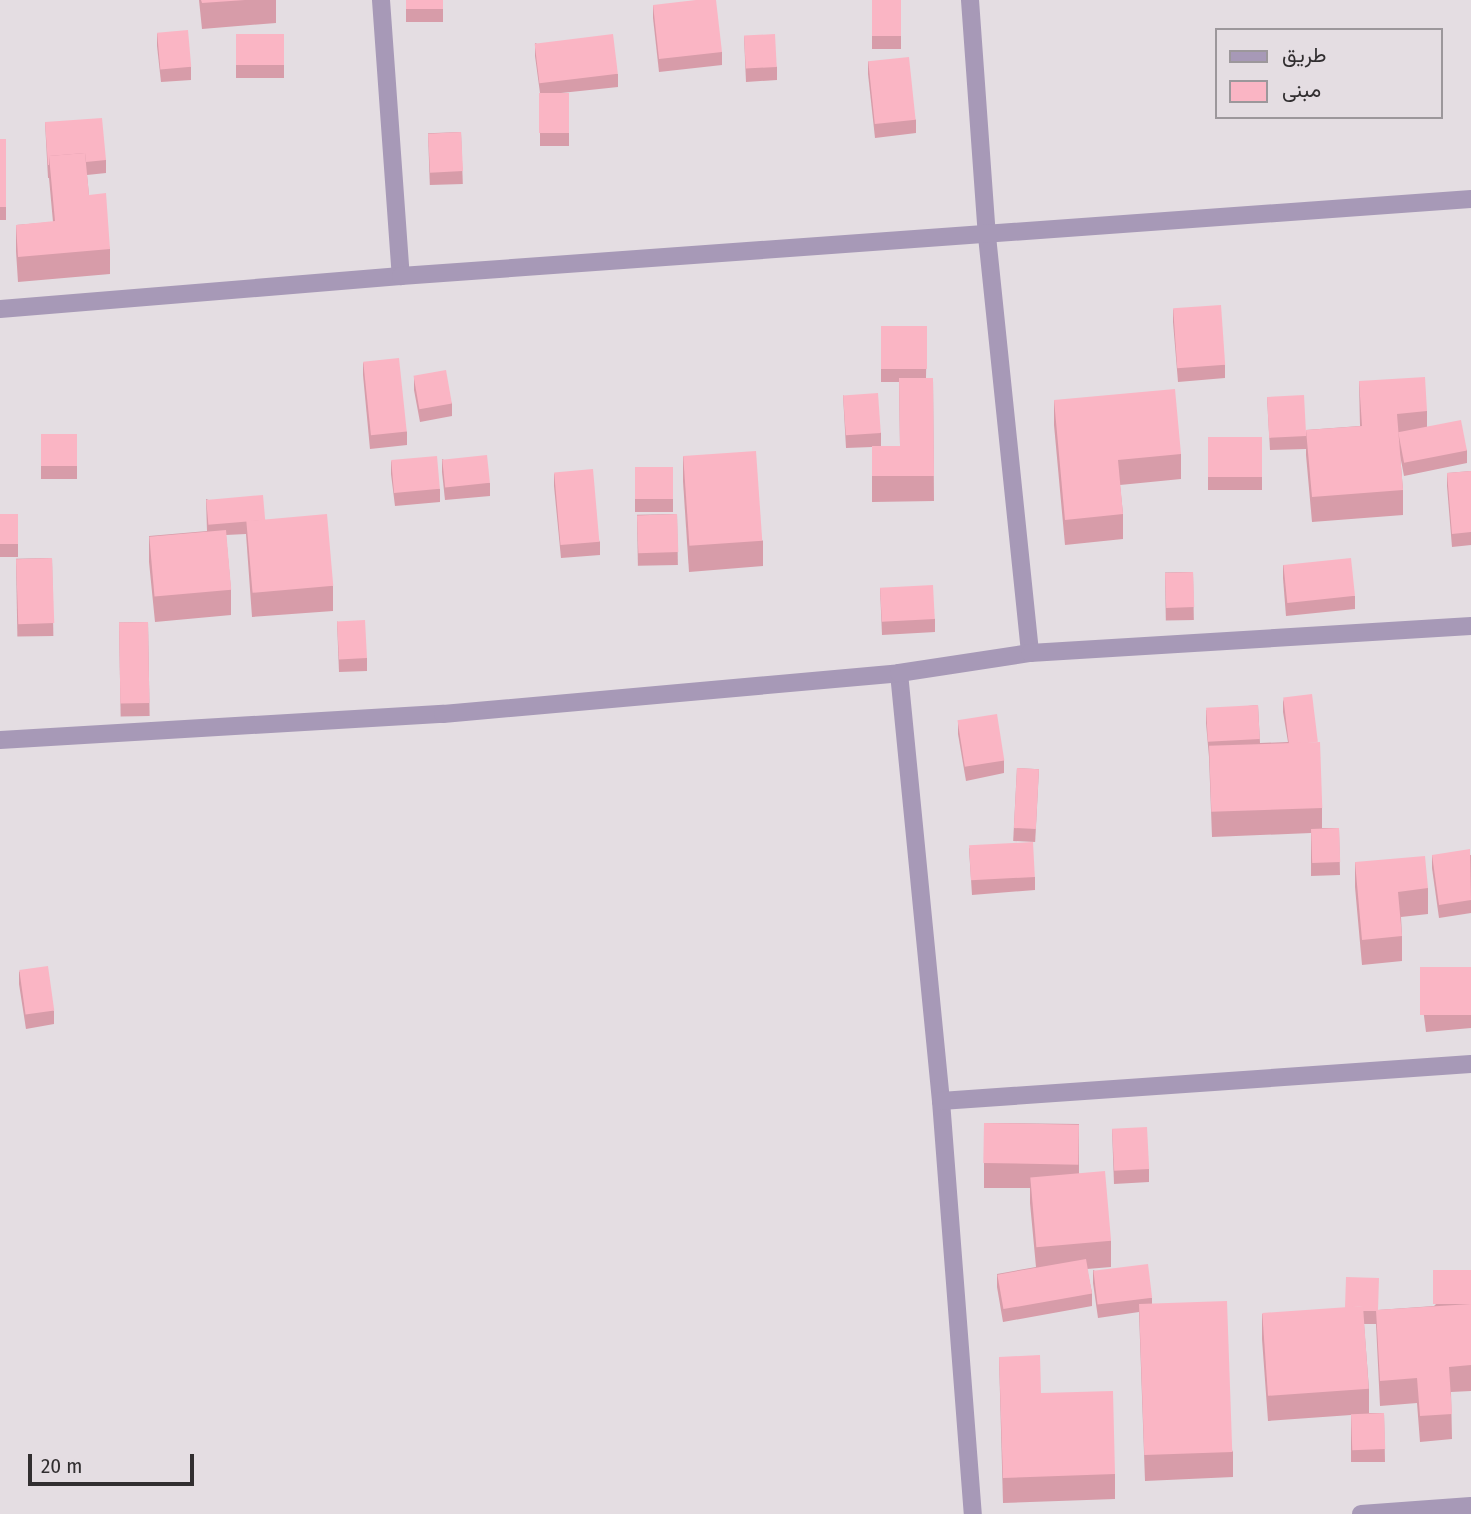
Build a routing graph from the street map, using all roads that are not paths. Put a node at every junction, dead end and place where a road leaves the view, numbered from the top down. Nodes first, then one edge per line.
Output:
1 (381, 0) edge
2 (970, 0) edge
3 (1471, 199) edge
4 (987, 236) junction
5 (401, 276) junction
6 (0, 309) edge
7 (1471, 626) edge
8 (1030, 653) junction
9 (899, 673) junction
10 (0, 740) edge
11 (1471, 1064) edge
12 (941, 1101) junction
13 (1471, 1506) edge
14 (973, 1514) edge
15 (1361, 1514) edge

1 - 5 street
2 - 4 street
3 - 4 street
4 - 5 street
4 - 8 street
5 - 6 street
7 - 8 street
8 - 9 street
9 - 10 street
9 - 12 street
11 - 12 street
12 - 14 street
13 - 15 street

